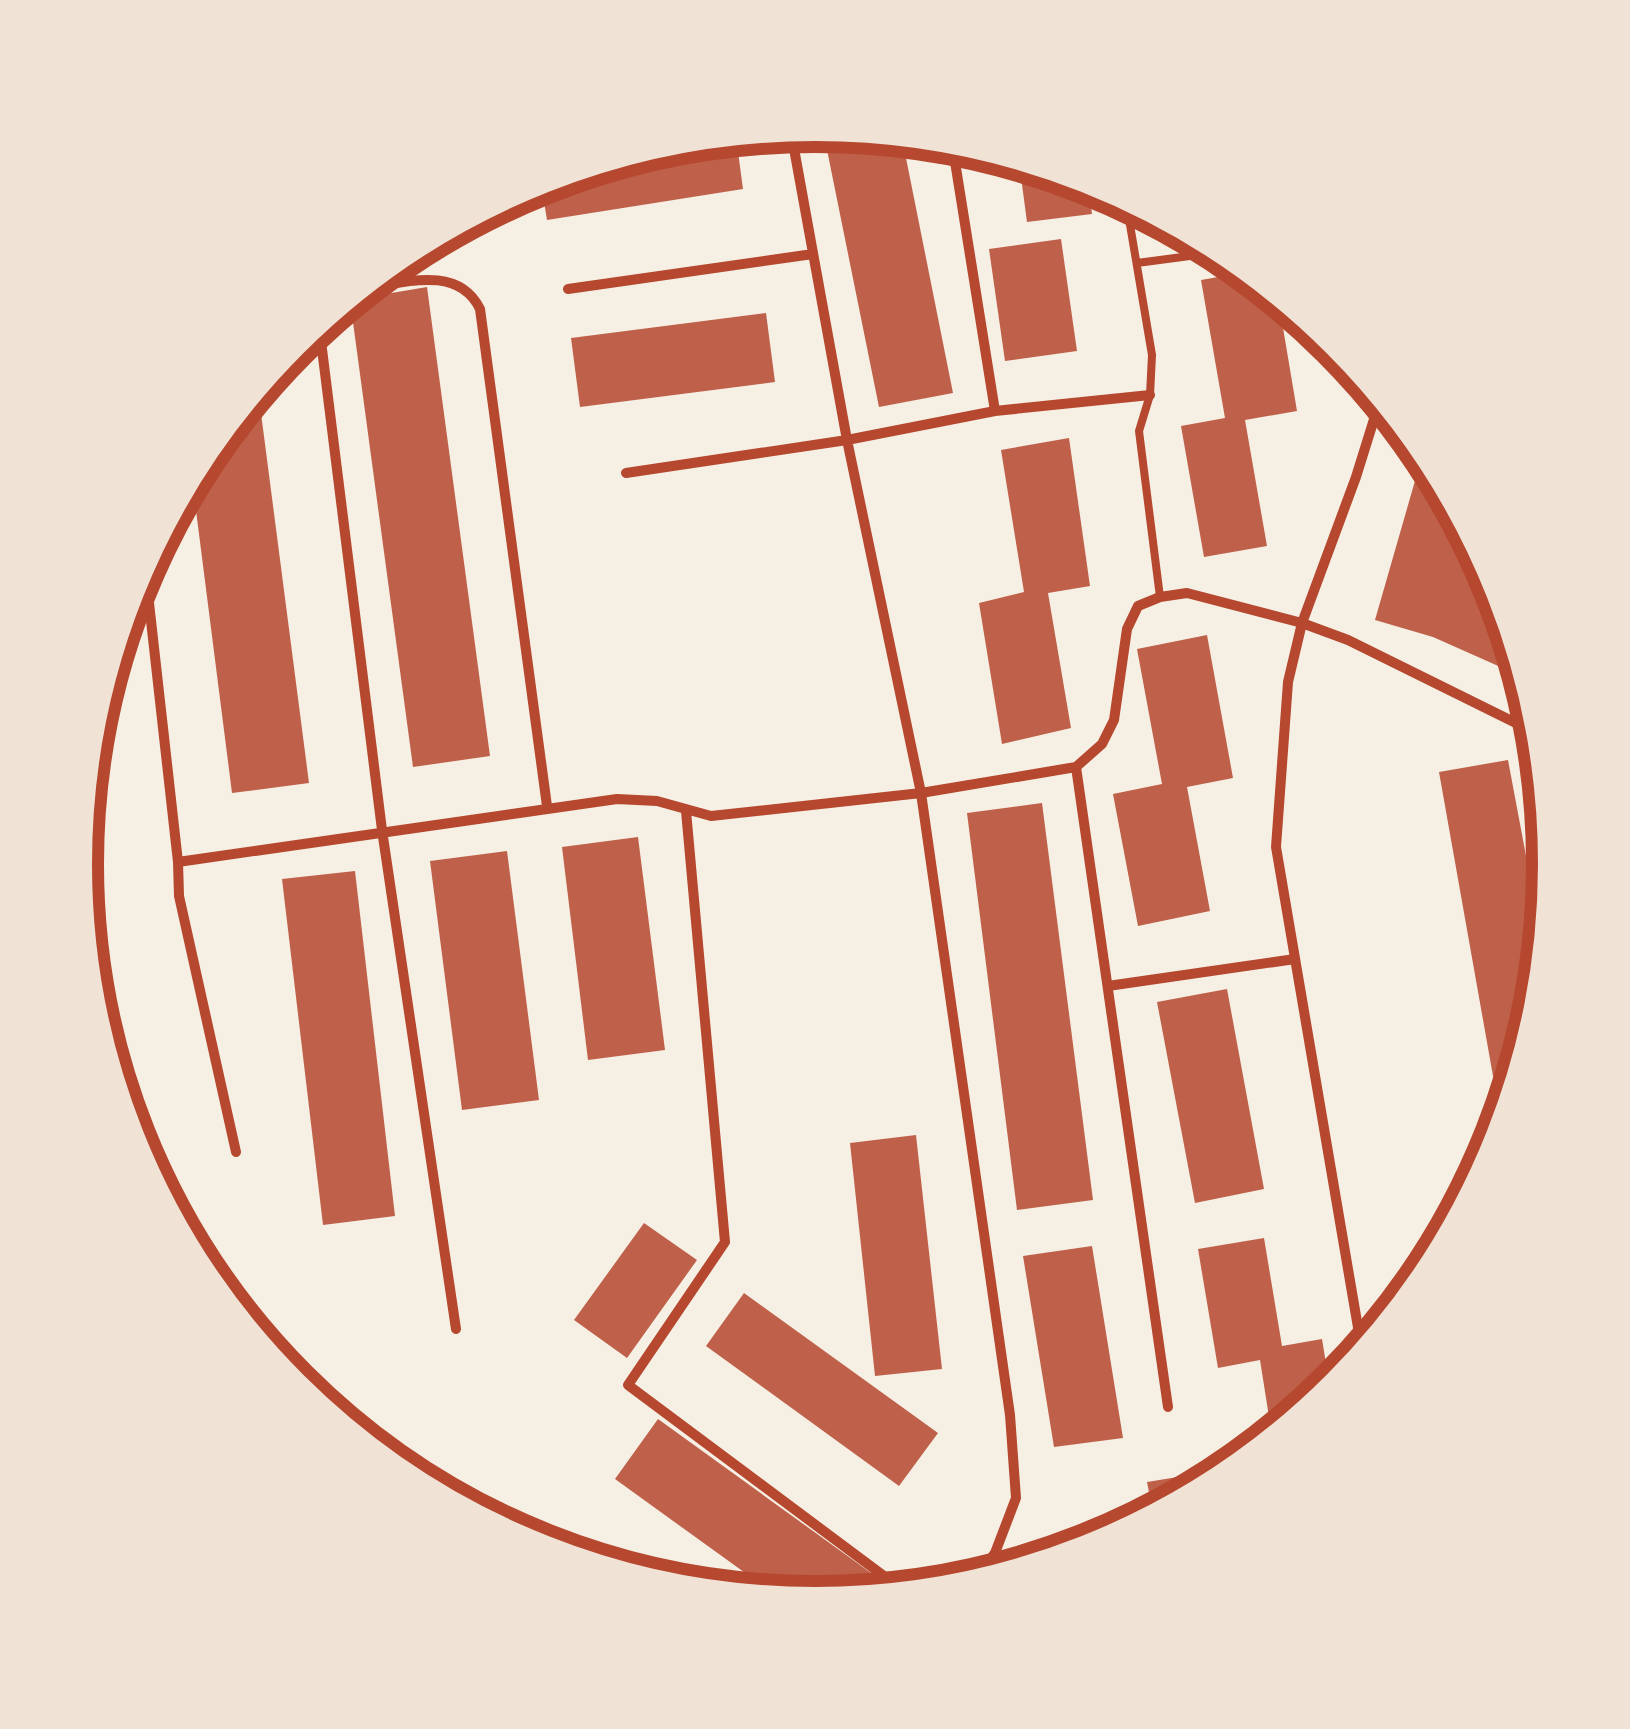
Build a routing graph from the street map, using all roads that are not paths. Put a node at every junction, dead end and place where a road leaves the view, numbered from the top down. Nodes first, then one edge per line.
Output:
1 (794, 148) edge
2 (955, 161) edge
3 (1129, 220) edge
4 (813, 254) junction
5 (1194, 255) edge
6 (1137, 263) junction
7 (393, 285) edge
8 (568, 289) dead end
9 (321, 344) edge
10 (1150, 395) junction
11 (995, 411) junction
12 (1374, 416) edge
13 (847, 440) junction
14 (626, 473) dead end
15 (1160, 597) junction
16 (149, 599) edge
17 (1302, 622) junction
18 (1519, 724) edge
19 (1076, 767) junction
20 (921, 792) junction
21 (547, 806) junction
22 (686, 811) junction
23 (382, 830) junction
24 (178, 862) junction
25 (1295, 959) junction
26 (1108, 986) junction
27 (236, 1152) dead end
28 (456, 1329) dead end
29 (1359, 1332) edge
30 (1168, 1407) dead end
31 (990, 1560) edge
32 (886, 1578) edge

1 - 4 street
2 - 11 street
3 - 6 lane
4 - 8 street
4 - 13 street
5 - 6 lane
6 - 10 lane
7 - 21 street
9 - 23 street
10 - 11 street
10 - 15 lane
11 - 13 street
12 - 17 street
13 - 14 street
13 - 20 street
15 - 17 street
15 - 19 street
16 - 24 street
17 - 18 street
17 - 25 street
19 - 20 street
19 - 26 street
20 - 22 street
20 - 31 street
21 - 22 street
21 - 23 street
22 - 32 street
23 - 24 street
23 - 28 street
24 - 27 street
25 - 26 street
25 - 29 street
26 - 30 street

